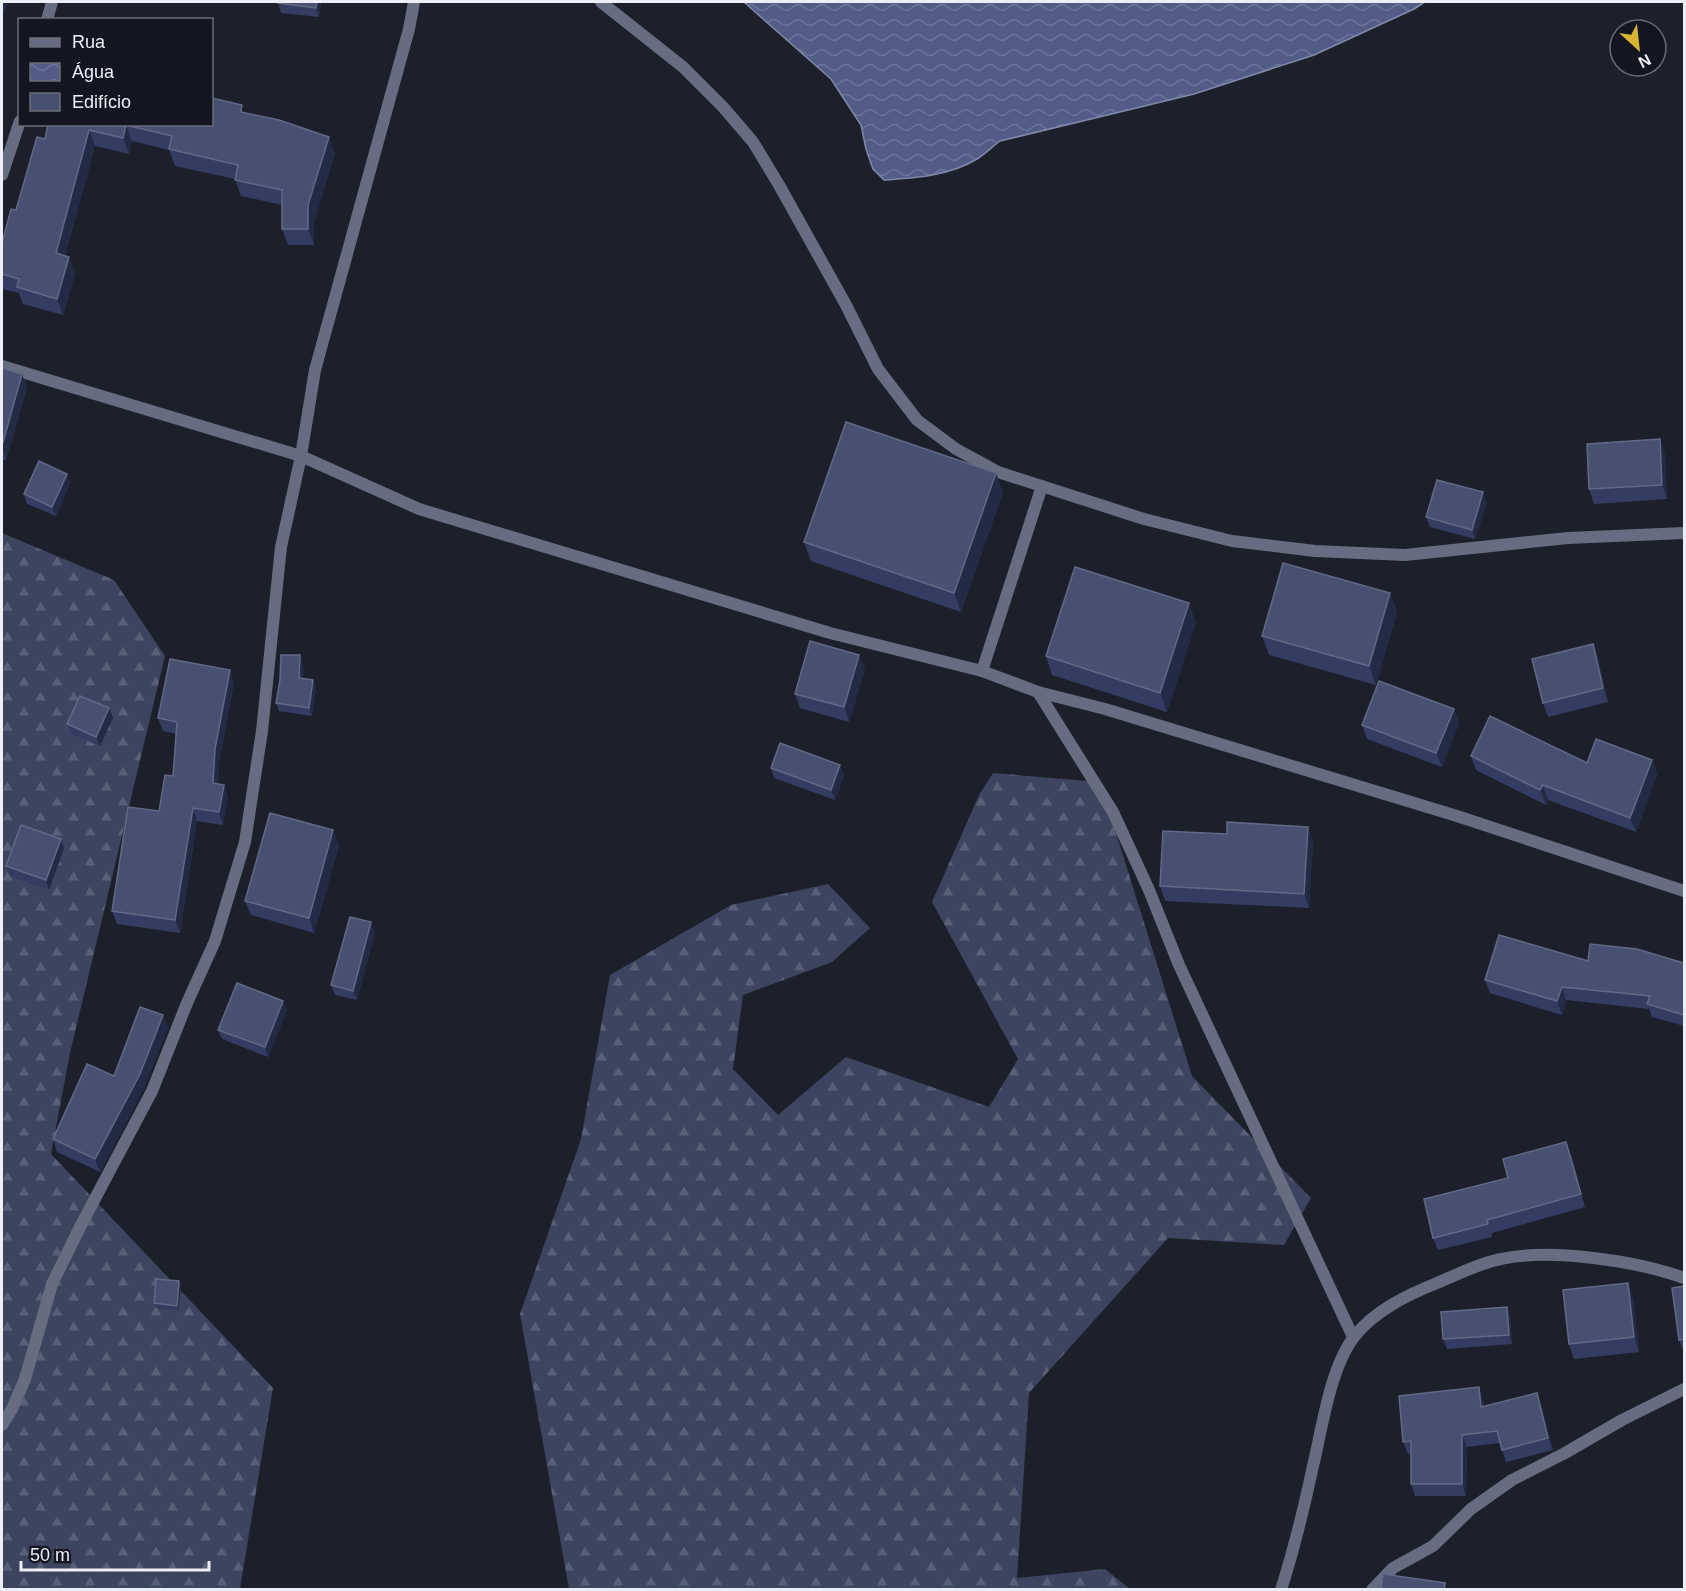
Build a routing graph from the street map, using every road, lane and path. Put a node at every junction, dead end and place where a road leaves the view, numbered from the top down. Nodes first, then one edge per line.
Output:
1 (52, 2) edge
2 (414, 2) edge
3 (601, 2) edge
4 (48, 18) edge
5 (18, 126) edge
6 (2, 175) edge
7 (2, 366) edge
8 (301, 456) junction
9 (1042, 486) junction
10 (1684, 533) edge
11 (982, 671) junction
12 (1038, 692) junction
13 (1684, 891) edge
14 (1684, 1278) edge
15 (1353, 1337) junction
16 (1684, 1389) edge
17 (2, 1425) edge
18 (1281, 1590) edge
19 (1372, 1590) edge

1 - 4 street
2 - 8 street
3 - 9 street
5 - 6 street
7 - 8 street
8 - 11 street
8 - 17 street
9 - 10 street
9 - 11 street
11 - 12 street
12 - 13 street
12 - 15 street
14 - 15 street
15 - 18 street
16 - 19 street

